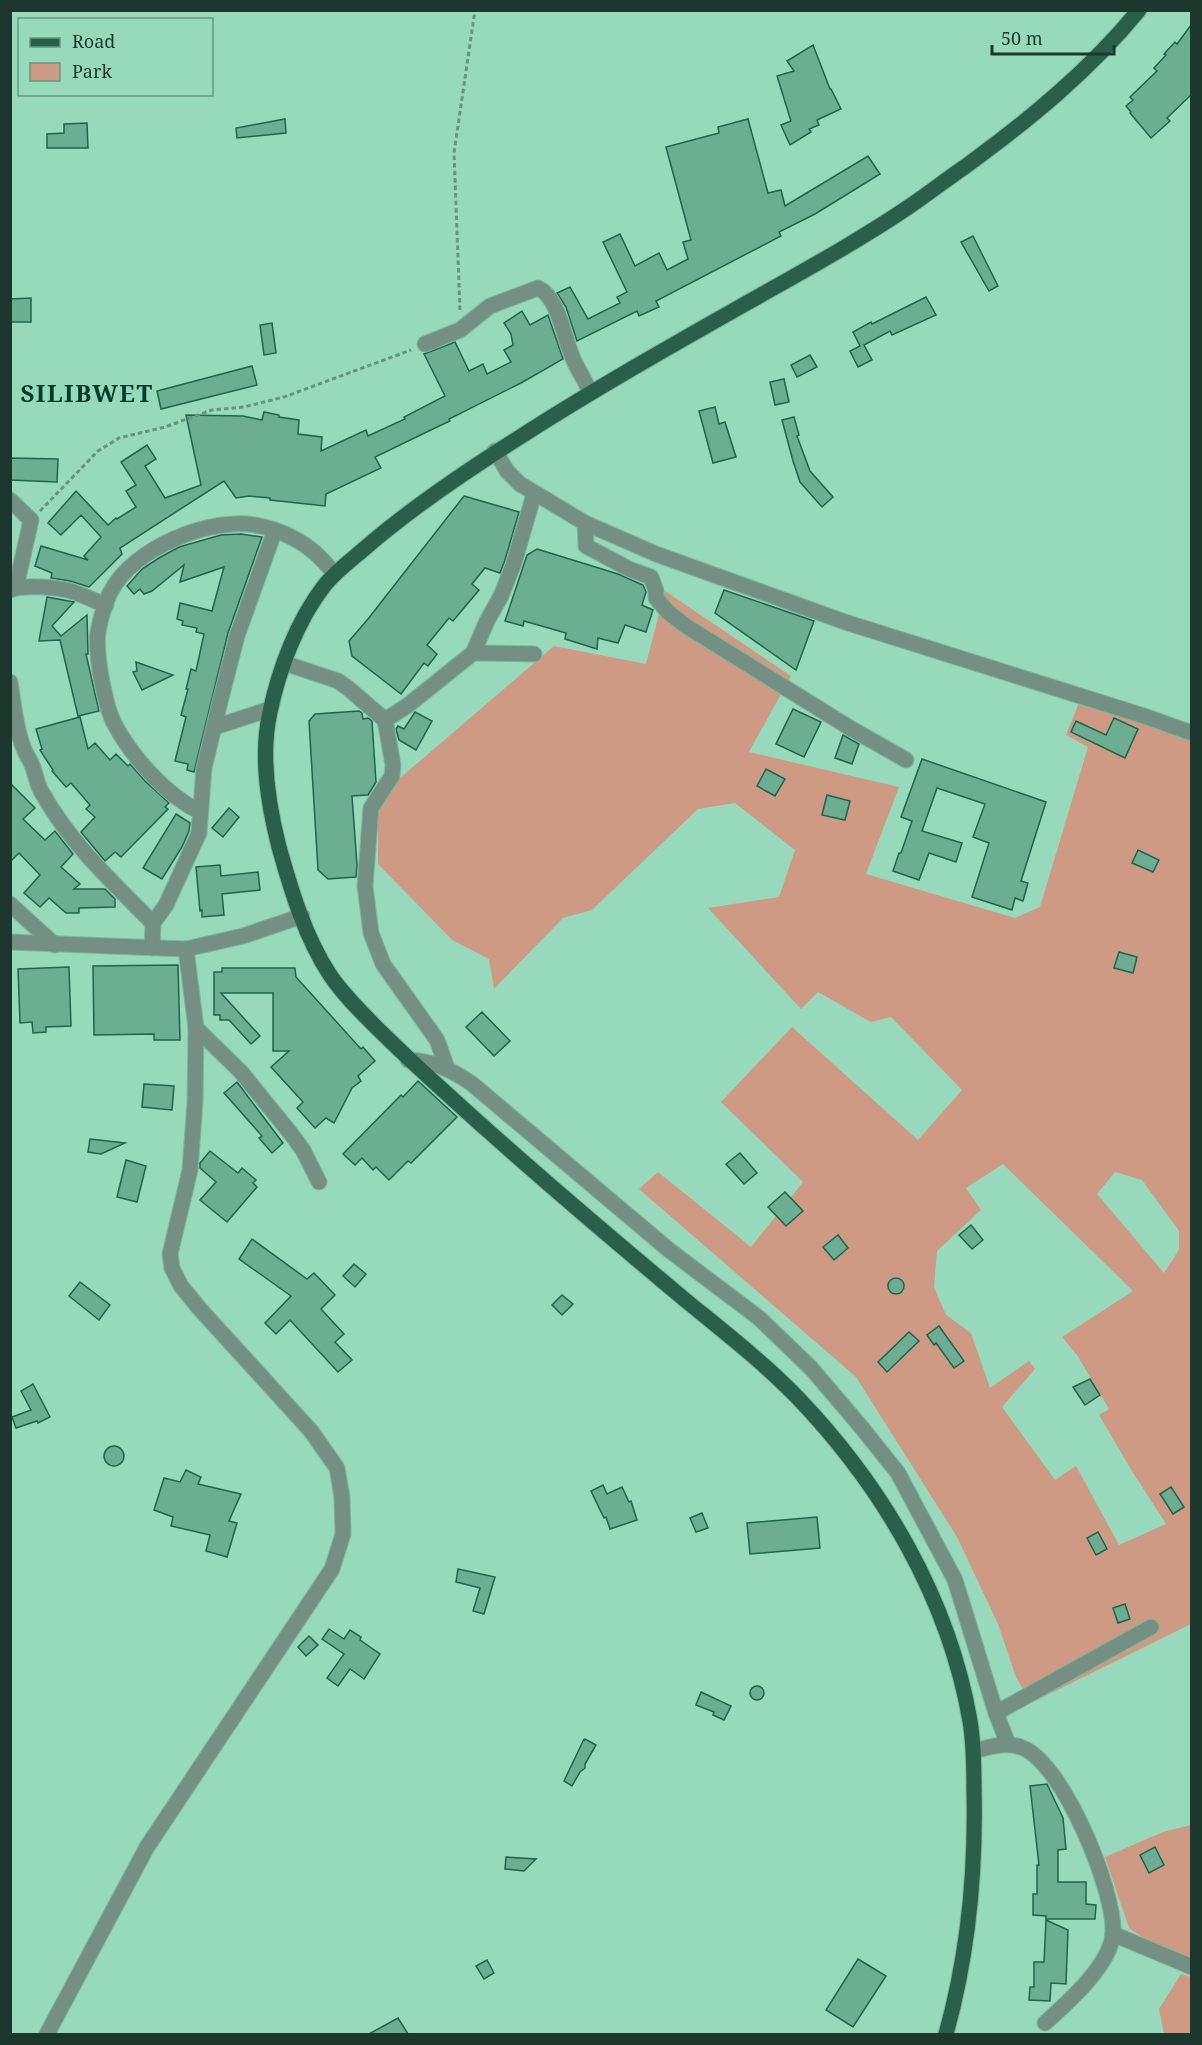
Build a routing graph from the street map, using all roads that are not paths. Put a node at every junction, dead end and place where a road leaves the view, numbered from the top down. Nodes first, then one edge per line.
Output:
1 (1140, 10) edge
2 (425, 344) road end
3 (590, 392) junction
4 (495, 451) junction
5 (534, 494) junction
6 (10, 500) edge
7 (585, 523) junction
8 (275, 530) junction
9 (335, 574) junction
10 (13, 588) edge
11 (106, 605) junction
12 (473, 653) junction
13 (534, 654) dead end
14 (284, 663) junction
15 (10, 682) edge
16 (270, 709) junction
17 (385, 720) junction
18 (215, 727) junction
19 (1191, 733) edge
20 (906, 760) dead end
21 (200, 812) junction
22 (10, 904) edge
23 (302, 916) junction
24 (153, 923) junction
25 (10, 942) edge
26 (55, 945) junction
27 (152, 948) junction
28 (186, 949) junction
29 (196, 1028) junction
30 (408, 1060) junction
31 (447, 1068) junction
32 (319, 1182) dead end
33 (1151, 1627) dead end
34 (996, 1713) junction
35 (1008, 1744) junction
36 (974, 1751) junction
37 (1113, 1934) junction
38 (1191, 1967) edge
39 (1044, 2024) dead end
40 (47, 2034) edge
41 (946, 2034) edge

1 - 3 main road
2 - 3 street
3 - 4 main road
4 - 5 street
4 - 9 main road
5 - 7 street
5 - 12 street
6 - 10 street
7 - 19 street
7 - 20 street
8 - 9 street
8 - 11 street
8 - 18 street
9 - 14 main road
10 - 11 street
11 - 21 street
12 - 13 street
12 - 17 street
14 - 16 main road
14 - 17 street
15 - 24 street
16 - 18 street
16 - 23 main road
17 - 31 street
18 - 21 street
21 - 24 street
22 - 26 street
23 - 28 street
23 - 30 main road
24 - 27 street
25 - 26 street
26 - 27 street
27 - 28 street
28 - 29 street
29 - 32 street
29 - 40 street
30 - 31 street
30 - 36 main road
31 - 34 street
33 - 34 street
34 - 35 street
35 - 36 street
35 - 37 street
36 - 41 main road
37 - 38 street
37 - 39 street

